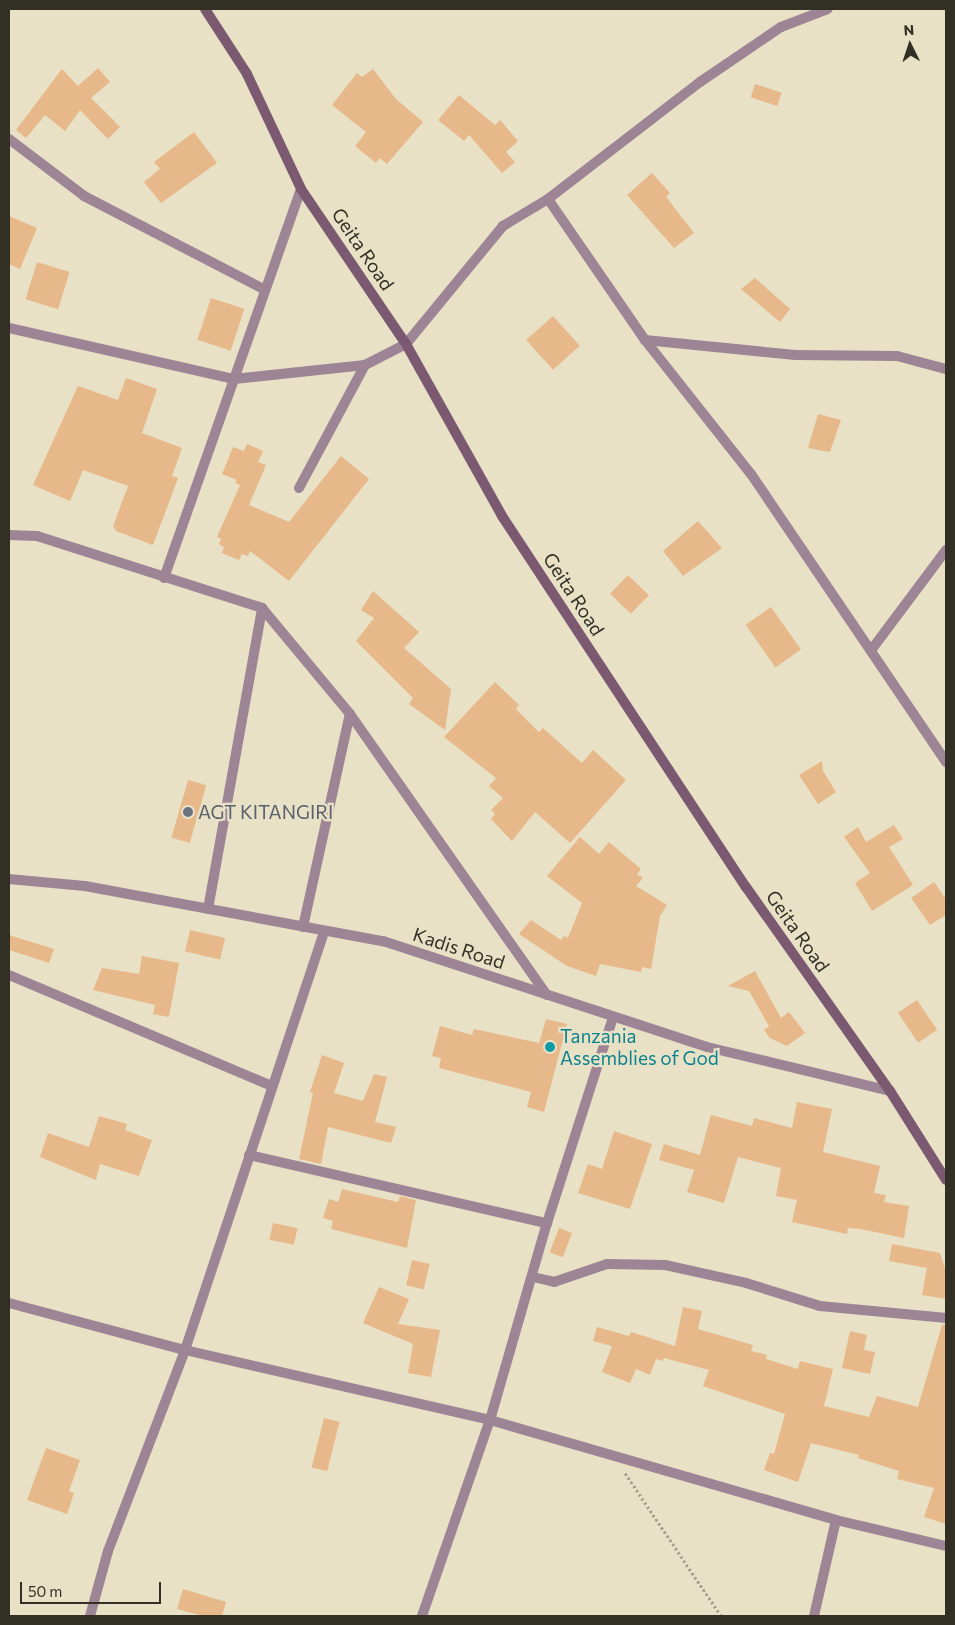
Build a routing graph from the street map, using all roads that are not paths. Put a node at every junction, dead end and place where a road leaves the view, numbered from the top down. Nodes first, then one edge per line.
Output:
1 (205, 9) edge
2 (828, 9) edge
3 (9, 139) edge
4 (301, 188) junction
5 (548, 199) junction
6 (266, 290) junction
7 (9, 328) edge
8 (645, 340) junction
9 (406, 344) junction
10 (365, 365) junction
11 (946, 369) edge
12 (234, 379) junction
13 (299, 488) dead end
14 (9, 535) edge
15 (946, 550) edge
16 (164, 578) junction
17 (262, 608) junction
18 (872, 649) junction
19 (350, 714) junction
20 (946, 762) edge
21 (9, 879) edge
22 (208, 909) junction
23 (302, 927) junction
24 (324, 932) junction
25 (9, 975) edge
26 (547, 995) junction
27 (612, 1017) junction
28 (272, 1086) junction
29 (890, 1091) junction
30 (249, 1155) junction
31 (946, 1180) edge
32 (547, 1223) junction
33 (533, 1277) junction
34 (9, 1303) edge
35 (946, 1318) edge
36 (185, 1350) junction
37 (490, 1420) junction
38 (836, 1520) junction
39 (946, 1546) edge
40 (90, 1616) edge
41 (422, 1616) edge
42 (814, 1616) edge

1 - 4 main road, Geita Road
2 - 5 street
3 - 6 street
4 - 6 street
4 - 9 main road, Geita Road
5 - 8 street
5 - 9 street
6 - 12 street
7 - 12 street
8 - 11 street
8 - 18 street
9 - 10 street
9 - 29 main road, Geita Road
10 - 12 street
10 - 13 street
12 - 16 street
14 - 16 street
15 - 18 street
16 - 17 street
17 - 19 street
17 - 22 street
18 - 20 street
19 - 23 street
19 - 26 street
21 - 22 street, Kadis Road
22 - 23 street, Kadis Road
23 - 24 street, Kadis Road
24 - 26 street, Kadis Road
24 - 28 street
25 - 28 street
26 - 27 street, Kadis Road
27 - 29 street, Kadis Road
27 - 32 street
28 - 30 street
29 - 31 main road, Geita Road
30 - 32 street
30 - 36 street
32 - 33 street
33 - 35 street
33 - 37 street
34 - 36 street
36 - 37 street
36 - 40 street
37 - 38 street
37 - 41 street
38 - 39 street
38 - 42 street

